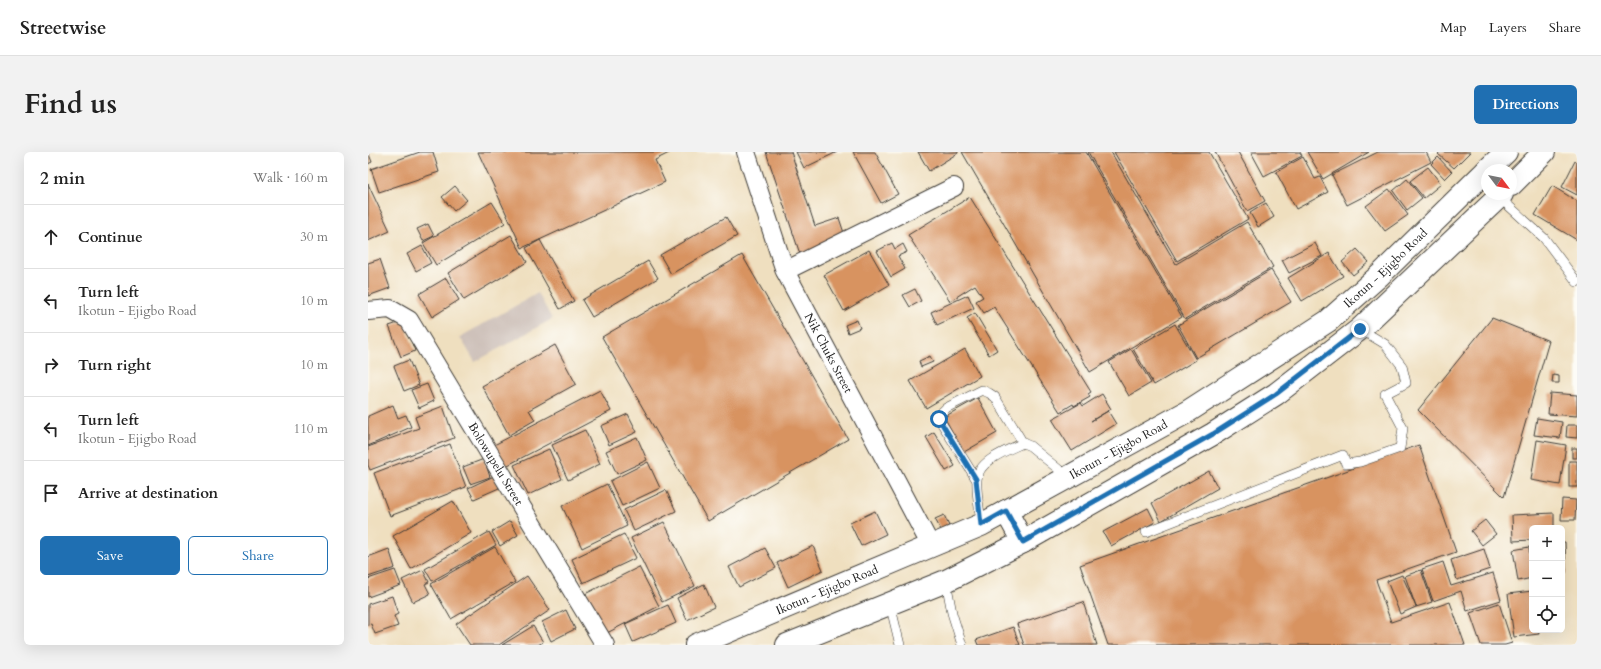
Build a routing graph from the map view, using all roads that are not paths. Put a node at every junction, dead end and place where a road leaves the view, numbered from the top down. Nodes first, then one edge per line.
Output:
1 (746, 152) edge
2 (1506, 152) edge
3 (1544, 152) edge
4 (1493, 164) edge
5 (1481, 176) edge
6 (1517, 179) edge
7 (954, 187) dead end
8 (1496, 200) edge
9 (1511, 200) edge
10 (785, 271) junction
11 (1577, 282) edge
12 (368, 311) edge
13 (1360, 329) junction
14 (1022, 443) junction
15 (1068, 477) junction
16 (976, 479) junction
17 (1006, 511) junction
18 (981, 525) junction
19 (1146, 532) dead end
20 (1023, 542) junction
21 (931, 546) junction
22 (946, 581) junction
23 (890, 604) junction
24 (605, 645) edge
25 (696, 645) edge
26 (787, 645) edge
27 (900, 645) edge
28 (962, 645) edge

1 - 10 street, Nik Chuks Street
2 - 4 main road, Ikotun - Ejigbo Road
3 - 6 main road
5 - 15 main road, Ikotun - Ejigbo Road
7 - 10 street
8 - 13 main road
9 - 11 lane
10 - 21 street, Nik Chuks Street
12 - 24 street, Bolowupelu Street
13 - 19 lane
13 - 20 main road
14 - 15 lane
14 - 16 lane
14 - 16 lane
15 - 17 main road, Ikotun - Ejigbo Road
16 - 18 lane
17 - 18 main road, Ikotun - Ejigbo Road
17 - 20 main road
18 - 21 main road, Ikotun - Ejigbo Road
20 - 22 main road
21 - 25 main road, Ikotun - Ejigbo Road
22 - 23 main road
22 - 28 lane
23 - 26 main road
23 - 27 lane

